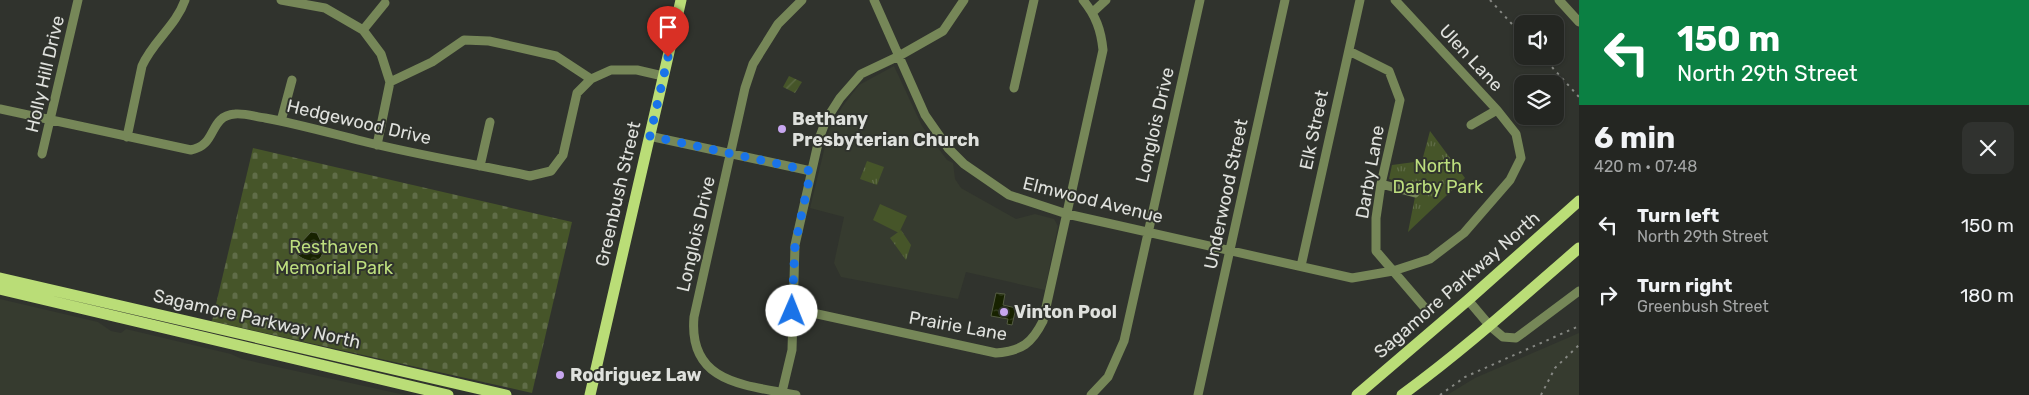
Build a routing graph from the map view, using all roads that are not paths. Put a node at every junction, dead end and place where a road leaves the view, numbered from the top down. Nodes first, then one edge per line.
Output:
1 (78, 0) edge
2 (185, 0) edge
3 (281, 0) edge
4 (681, 0) edge
5 (802, 0) edge
6 (874, 0) edge
7 (964, 0) edge
8 (1034, 0) edge
9 (1082, 0) edge
10 (1106, 0) edge
11 (1200, 0) edge
12 (1285, 0) edge
13 (1360, 0) edge
14 (1396, 0) edge
15 (1558, 0) edge
16 (385, 3) dead end
17 (1093, 12) junction
18 (1579, 22) edge
19 (363, 30) junction
20 (1348, 51) junction
21 (899, 56) junction
22 (663, 76) junction
23 (590, 79) junction
24 (292, 80) dead end
25 (390, 82) junction
26 (1014, 88) dead end
27 (0, 109) edge
28 (1496, 110) junction
29 (51, 121) junction
30 (281, 121) junction
31 (490, 122) dead end
32 (1471, 125) dead end
33 (650, 136) junction
34 (127, 137) junction
35 (377, 145) junction
36 (42, 154) dead end
37 (730, 154) junction
38 (480, 166) junction
39 (811, 171) junction
40 (1381, 184) junction
41 (1414, 193) dead end
42 (1579, 201) edge
43 (1067, 214) junction
44 (1148, 231) junction
45 (1579, 248) edge
46 (1230, 251) junction
47 (1301, 266) junction
48 (1393, 271) junction
49 (0, 278) edge
50 (0, 289) edge
51 (1579, 291) edge
52 (1468, 300) junction
53 (1425, 308) dead end
54 (792, 311) junction
55 (1490, 326) junction
56 (782, 392) junction
57 (448, 395) edge
58 (506, 395) edge
59 (590, 395) edge
60 (796, 395) edge
61 (1091, 395) edge
62 (1198, 395) edge
63 (1357, 395) edge
64 (1402, 395) edge

1 - 29 street, Holly Hill Drive
2 - 34 street
3 - 19 street
4 - 22 main road, Greenbush Street
5 - 37 street, Longlois Drive
6 - 21 street, Elmwood Avenue
7 - 21 street
8 - 26 street
9 - 17 street, Prairie Lane
10 - 17 street
11 - 44 street, Longlois Drive
12 - 46 street, Underwood Street
13 - 20 street, Elk Street
14 - 28 street, Ulen Lane
15 - 18 street
16 - 19 street
17 - 43 street, Prairie Lane
19 - 25 street
20 - 40 street, Darby Lane
20 - 47 street, Elk Street
21 - 39 street
21 - 43 street, Elmwood Avenue
22 - 23 street
22 - 33 main road, Greenbush Street
23 - 25 street
23 - 38 street, Hedgewood Drive
24 - 30 street
25 - 35 street
27 - 29 street, Hedgewood Drive
28 - 32 street
28 - 48 street, Ulen Lane
29 - 34 street, Hedgewood Drive
29 - 36 street, Holly Hill Drive
30 - 34 street, Hedgewood Drive
30 - 35 street, Hedgewood Drive
31 - 38 street
33 - 37 street
33 - 59 main road, Greenbush Street
35 - 38 street, Hedgewood Drive
37 - 39 street
37 - 56 street, Longlois Drive
39 - 54 street
40 - 41 street
40 - 48 street, Darby Lane
42 - 52 main road, Sagamore Parkway North
43 - 44 street, Elmwood Avenue
43 - 54 street, Prairie Lane
44 - 46 street, Elmwood Avenue
44 - 61 street, Longlois Drive
45 - 55 main road
46 - 47 street, Ulen Lane
46 - 62 street, Underwood Street
47 - 48 street, Ulen Lane
48 - 53 street, Darby Lane
49 - 58 main road, Sagamore Parkway North
50 - 57 main road, Sagamore Parkway North
51 - 55 street
52 - 55 street
52 - 63 main road, Sagamore Parkway North
54 - 56 street
55 - 64 main road
56 - 60 street, Longlois Drive

